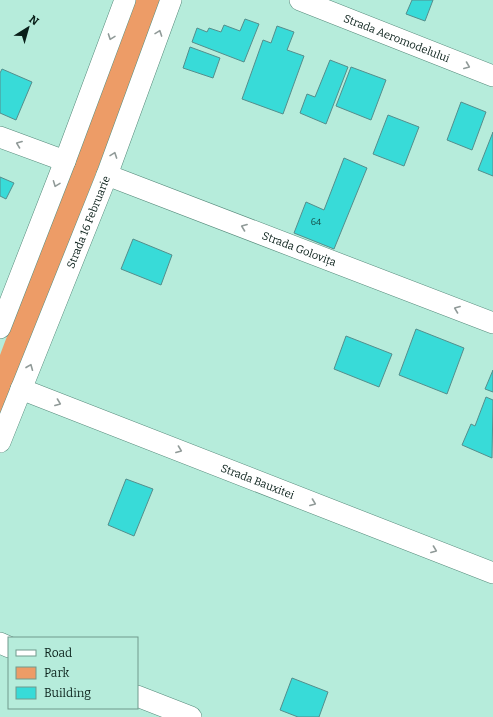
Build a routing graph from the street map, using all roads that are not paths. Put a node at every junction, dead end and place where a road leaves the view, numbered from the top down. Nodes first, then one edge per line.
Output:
1 (125, 0) edge
2 (171, 0) edge
3 (300, 0) edge
4 (493, 76) edge
5 (0, 137) edge
6 (65, 161) junction
7 (107, 175) junction
8 (493, 323) edge
9 (0, 328) edge
10 (21, 389) junction
11 (0, 442) edge
12 (493, 573) edge
13 (138, 696) edge
14 (191, 717) edge

1 -> 6 street
7 -> 2 street, Strada 16 Februarie
3 -> 4 street, Strada Aeromodelului
6 -> 5 street
6 -> 9 street
8 -> 7 street, Strada Golovița
10 -> 7 street, Strada 16 Februarie
10 - 11 street, Strada 16 Februarie
10 -> 12 street, Strada Bauxitei
13 - 14 street

